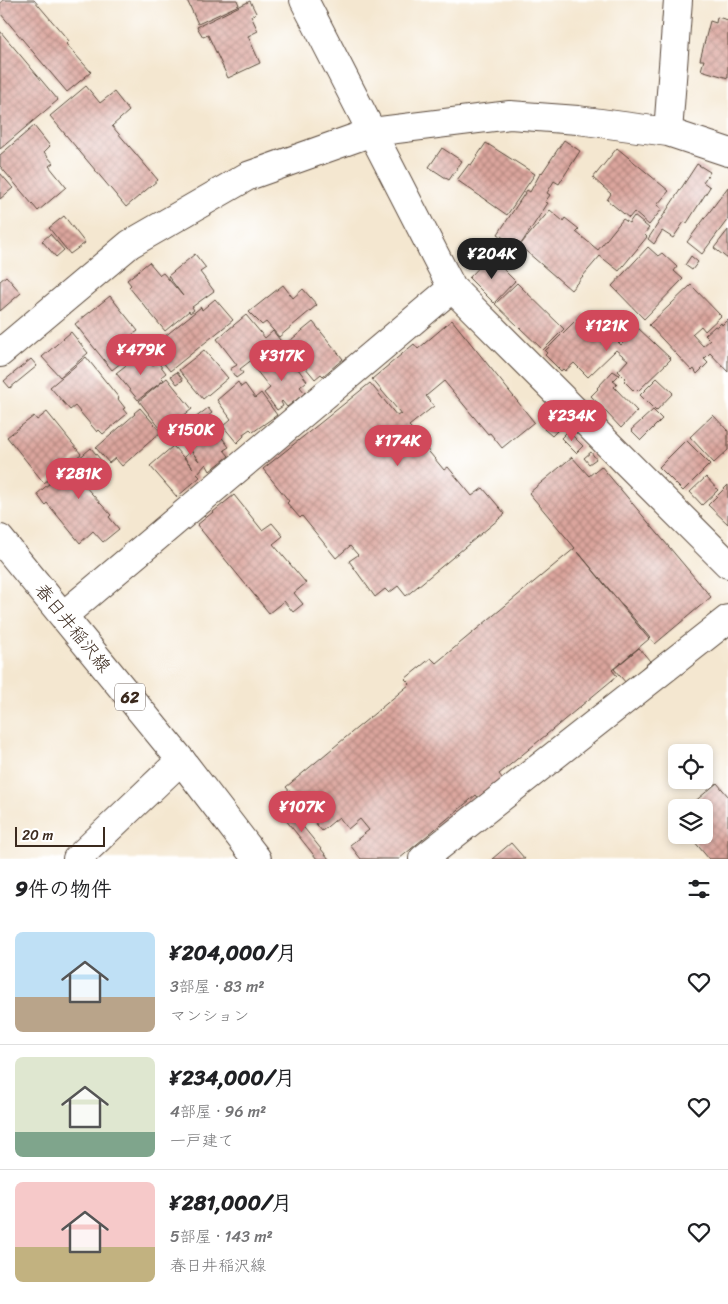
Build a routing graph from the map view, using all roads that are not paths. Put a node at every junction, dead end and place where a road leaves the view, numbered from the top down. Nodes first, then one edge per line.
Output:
1 (304, 0) edge
2 (678, 0) edge
3 (372, 132) junction
4 (668, 132) junction
5 (728, 152) edge
6 (452, 288) junction
7 (0, 353) edge
8 (0, 538) edge
9 (728, 564) edge
10 (64, 616) junction
11 (728, 619) edge
12 (181, 760) junction
13 (77, 859) edge
14 (257, 859) edge
15 (423, 859) edge

1 - 3 street
2 - 4 street
3 - 4 street
3 - 6 street
3 - 7 street
4 - 5 street
6 - 9 street
6 - 10 street
8 - 10 street, 春日井稲沢線 / 62
10 - 12 street, 春日井稲沢線 / 62
11 - 15 street
12 - 13 street
12 - 14 street, 春日井稲沢線 / 62

